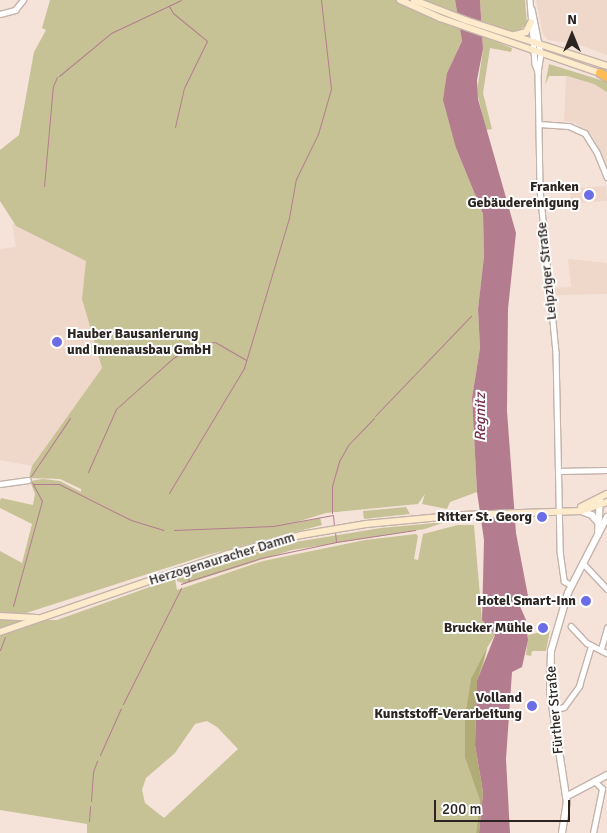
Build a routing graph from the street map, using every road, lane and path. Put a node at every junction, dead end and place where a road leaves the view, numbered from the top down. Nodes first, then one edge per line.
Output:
1 (23, 0) edge
2 (400, 0) edge
3 (414, 0) edge
4 (530, 0) edge
5 (532, 9) junction
6 (0, 14) edge
7 (441, 15) junction
8 (531, 22) junction
9 (494, 33) junction
10 (511, 35) junction
11 (533, 42) junction
12 (540, 44) junction
13 (534, 51) junction
14 (541, 54) junction
15 (607, 66) edge
16 (538, 72) junction
17 (605, 75) edge
18 (539, 124) junction
19 (607, 177) edge
20 (607, 470) edge
21 (558, 471) junction
22 (28, 480) dead end
23 (0, 484) edge
24 (607, 494) edge
25 (604, 504) edge
26 (559, 510) junction
27 (570, 510) junction
28 (581, 511) junction
29 (607, 517) edge
30 (599, 523) junction
31 (598, 537) junction
32 (583, 563) junction
33 (572, 585) junction
34 (607, 588) edge
35 (0, 616) edge
36 (45, 618) junction
37 (571, 626) dead end
38 (607, 628) edge
39 (0, 632) edge
40 (591, 646) junction
41 (601, 650) junction
42 (607, 652) edge
43 (552, 710) junction
44 (607, 775) edge
45 (594, 781) junction
46 (566, 797) junction
47 (562, 833) edge
48 (592, 833) edge

1 - 6 street
2 - 7 main road
3 - 7 main road
4 - 5 street, Leipziger Straße
5 - 8 street, Leipziger Straße
5 - 12 street, Leipziger Straße
7 - 9 main road
8 - 10 main road
8 - 11 street, Leipziger Straße
9 - 10 main road
9 - 13 main road
10 - 11 main road
11 - 12 main road
11 - 13 street, Leipziger Straße
12 - 14 street, Leipziger Straße
12 - 15 main road
13 - 14 main road
13 - 16 street, Leipziger Straße
14 - 16 street, Leipziger Straße
14 - 17 main road
16 - 18 street, Leipziger Straße
18 - 19 street
18 - 21 street, Leipziger Straße
20 - 21 street
21 - 26 street, Leipziger Straße
22 - 23 street
24 - 25 main road
25 - 27 main road, Herzogenauracher Damm
25 - 28 main road, Herzogenauracher Damm
25 - 30 street, Fürther Straße
26 - 27 main road, Herzogenauracher Damm
26 - 33 street, Leipziger Straße
26 - 36 main road, Herzogenauracher Damm
27 - 28 main road, Herzogenauracher Damm
28 - 30 street
29 - 31 street, Fürther Straße
30 - 31 street, Fürther Straße
31 - 32 street, Fürther Straße
32 - 33 street, Fürther Straße
32 - 34 street
33 - 43 street, Fürther Straße
35 - 36 main road
36 - 39 main road, Herzogenauracher Damm
37 - 40 street
38 - 41 street
40 - 41 street
40 - 43 street
41 - 42 street
43 - 46 street, Fürther Straße
44 - 45 street
45 - 46 street
45 - 48 street
46 - 47 street, Fürther Straße

